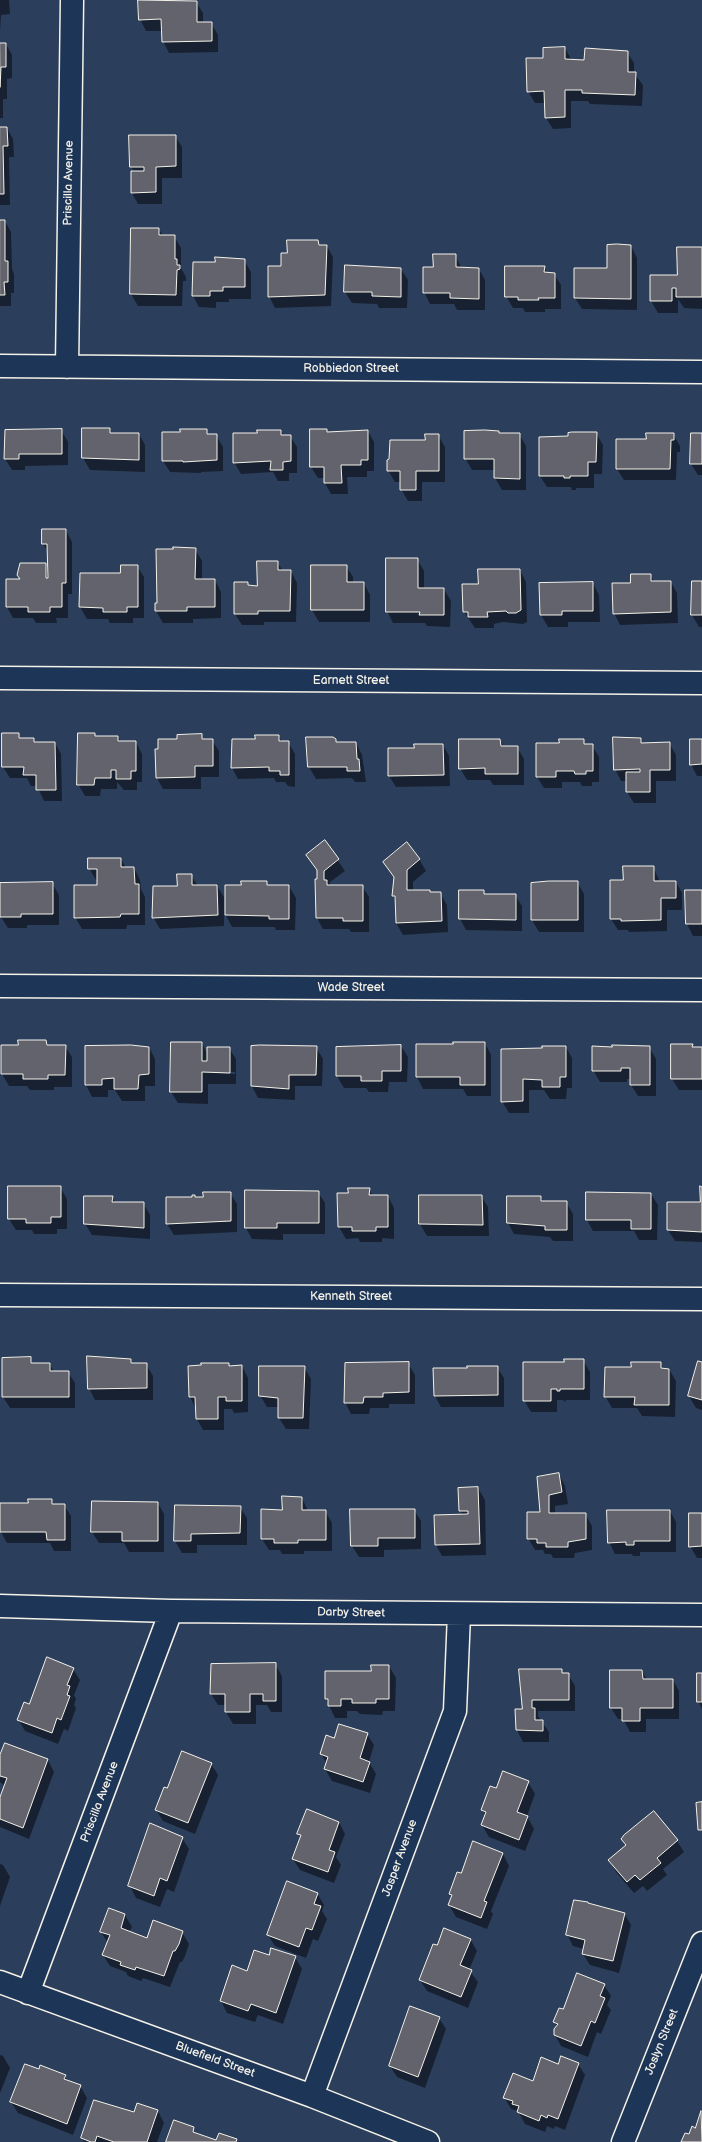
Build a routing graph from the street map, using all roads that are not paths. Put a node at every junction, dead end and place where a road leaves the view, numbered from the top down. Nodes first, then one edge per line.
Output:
1 (72, 0) edge
2 (0, 366) edge
3 (67, 367) junction
4 (702, 372) edge
5 (0, 678) edge
6 (702, 683) edge
7 (0, 986) edge
8 (702, 990) edge
9 (0, 1295) edge
10 (702, 1299) edge
11 (0, 1606) edge
12 (171, 1611) junction
13 (459, 1614) junction
14 (702, 1615) edge
15 (702, 1943) edge
16 (0, 1982) edge
17 (28, 1993) junction
18 (312, 2096) junction
19 (428, 2142) edge
20 (623, 2142) edge

1 - 3 street, Priscilla Avenue
2 - 3 street, Robbiedon Street
3 - 4 street, Robbiedon Street
5 - 6 street, Earnett Street
7 - 8 street, Wade Street
9 - 10 street, Kenneth Street
11 - 12 street, Darby Street
12 - 13 street, Darby Street
12 - 17 street, Priscilla Avenue
13 - 14 street, Darby Street
13 - 18 street, Jasper Avenue
15 - 20 street, Joslyn Street
16 - 17 street, Bluefield Street
17 - 18 street, Bluefield Street
18 - 19 street, Bluefield Street

